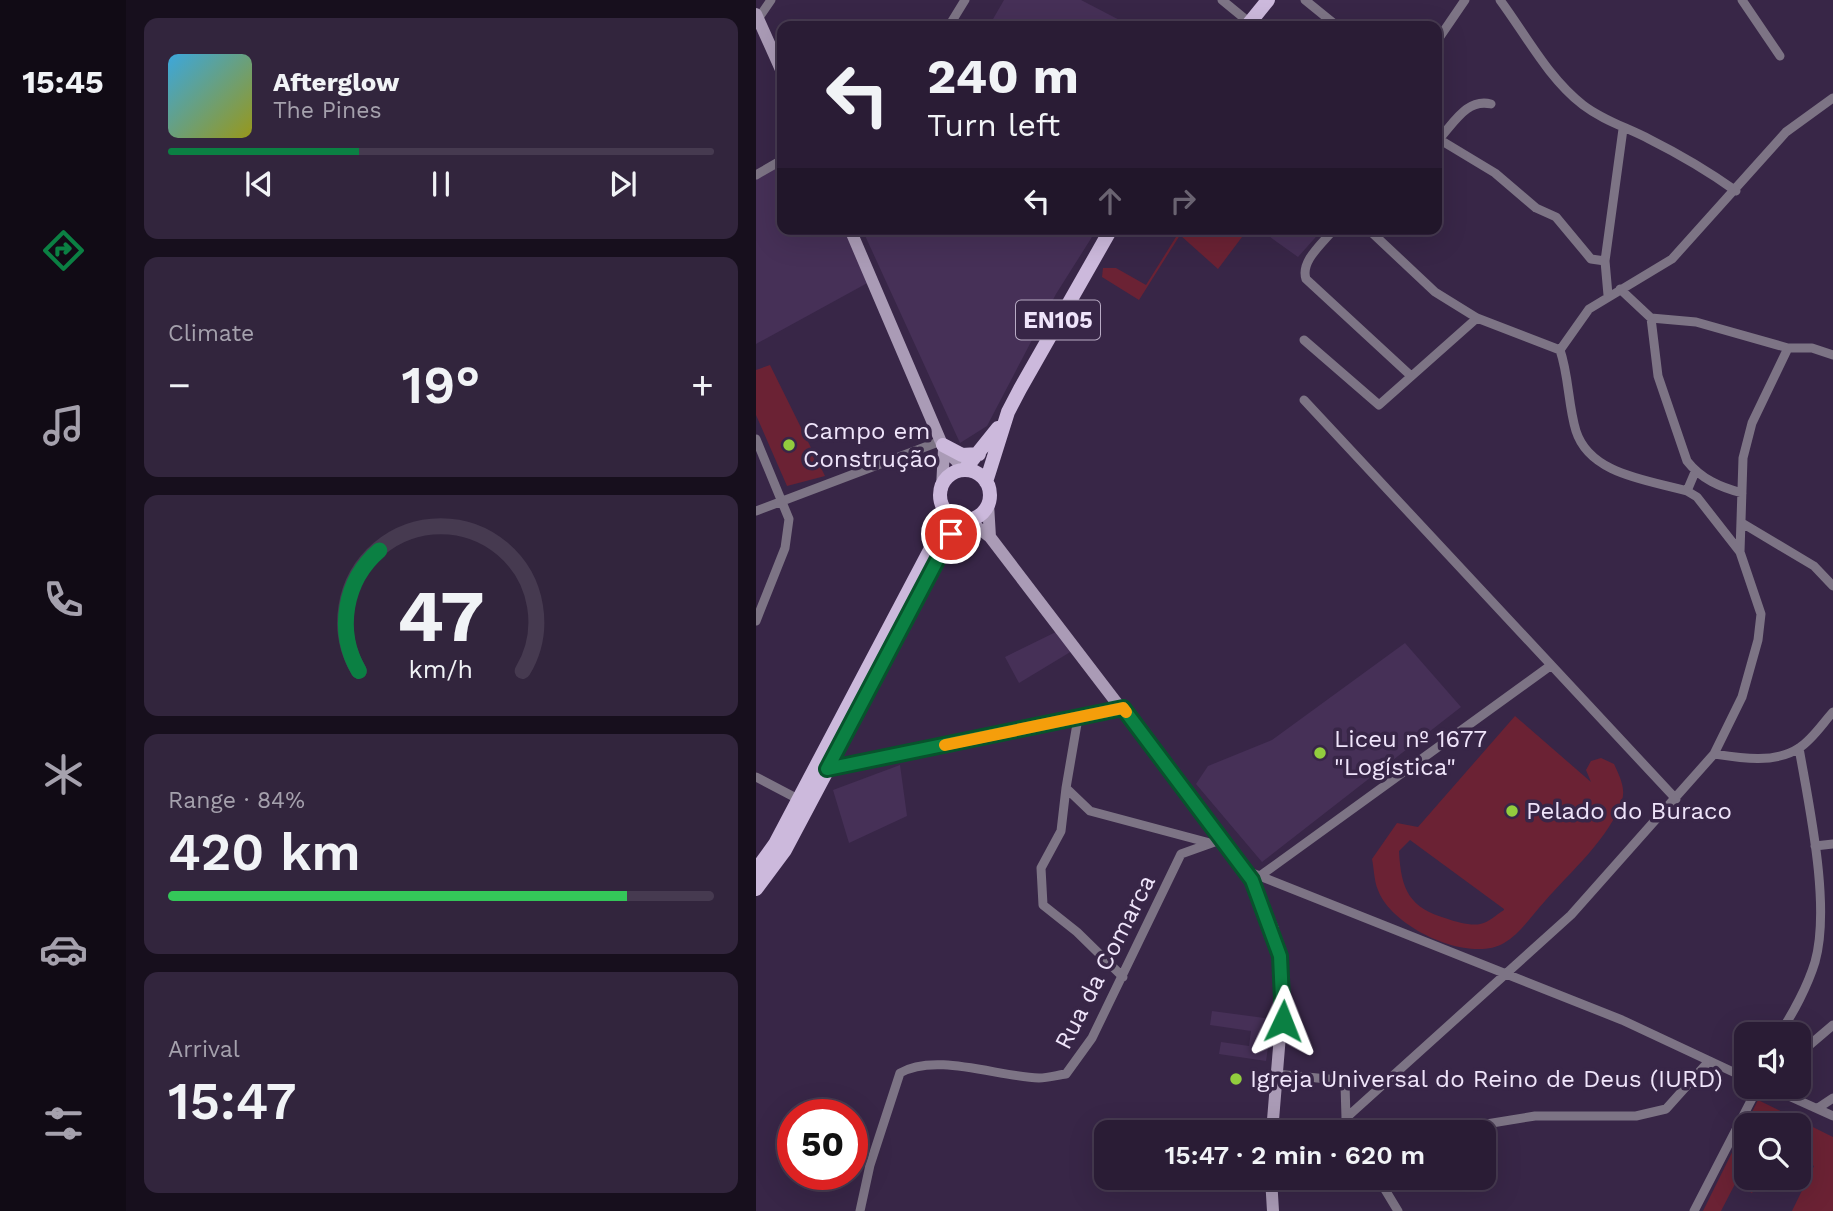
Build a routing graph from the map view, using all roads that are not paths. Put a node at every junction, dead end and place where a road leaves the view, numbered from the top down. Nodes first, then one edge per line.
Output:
1 (771, 0) edge
2 (965, 0) edge
3 (1222, 0) edge
4 (1268, 0) edge
5 (1305, 0) edge
6 (1465, 0) edge
7 (1500, 0) edge
8 (1742, 0) edge
9 (757, 17) edge
10 (951, 21) edge
11 (1244, 21) edge
12 (1251, 21) edge
13 (1332, 21) edge
14 (760, 33) edge
15 (1442, 34) edge
16 (1780, 56) dead end
17 (777, 63) edge
18 (1833, 98) edge
19 (1491, 104) dead end
20 (1623, 129) junction
21 (1442, 135) edge
22 (1442, 141) edge
23 (777, 163) edge
24 (756, 175) edge
25 (1736, 191) junction
26 (853, 235) edge
27 (1108, 235) edge
28 (1329, 235) edge
29 (1374, 235) edge
30 (1605, 261) junction
31 (1620, 289) junction
32 (1608, 295) junction
33 (1477, 318) junction
34 (1651, 318) junction
35 (1304, 340) dead end
36 (1788, 348) junction
37 (1560, 350) junction
38 (1833, 355) edge
39 (1410, 375) junction
40 (1304, 400) dead end
41 (1009, 412) junction
42 (756, 439) edge
43 (943, 445) junction
44 (979, 453) junction
45 (965, 469) junction
46 (1695, 472) junction
47 (986, 482) junction
48 (942, 488) junction
49 (1687, 491) junction
50 (1742, 492) junction
51 (783, 502) junction
52 (988, 504) junction
53 (756, 511) edge
54 (959, 518) junction
55 (1742, 523) junction
56 (990, 537) junction
57 (1740, 552) junction
58 (1833, 586) edge
59 (756, 621) edge
60 (1550, 666) junction
61 (1123, 708) junction
62 (1833, 712) edge
63 (1078, 718) junction
64 (1799, 748) junction
65 (1714, 754) junction
66 (827, 769) junction
67 (756, 777) edge
68 (1066, 788) junction
69 (798, 799) junction
70 (1676, 799) junction
71 (1223, 839) junction
72 (1210, 843) junction
73 (1833, 844) edge
74 (1815, 846) junction
75 (756, 870) edge
76 (1245, 870) junction
77 (1260, 876) junction
78 (756, 888) edge
79 (1508, 975) junction
80 (1123, 977) junction
81 (1785, 1022) edge
82 (1833, 1025) edge
83 (1811, 1044) edge
84 (1709, 1061) junction
85 (1734, 1071) edge
86 (1276, 1074) junction
87 (1833, 1098) edge
88 (1752, 1099) edge
89 (1797, 1099) edge
90 (1818, 1108) junction
91 (1833, 1116) edge
92 (1346, 1118) joint
93 (1273, 1120) edge
94 (1496, 1122) edge
95 (1272, 1190) edge
96 (1385, 1190) edge
97 (859, 1211) edge
98 (1273, 1211) edge
99 (1398, 1211) edge
100 (1694, 1211) edge

1 - 9 street
2 - 10 street
3 - 11 street
4 - 12 main road
5 - 13 street
6 - 15 street
7 - 20 street
8 - 16 street
9 - 14 main road
14 - 17 main road
18 - 25 street
19 - 21 street
20 - 25 street
20 - 30 street
22 - 30 street
23 - 24 street
25 - 31 street
26 - 43 main road
27 - 41 main road, EN105
28 - 39 street
29 - 33 street
30 - 32 street
31 - 32 street
31 - 34 street
32 - 37 street
33 - 37 street
33 - 39 street
34 - 36 street
34 - 46 street
35 - 39 street
36 - 38 street
36 - 50 street
37 - 49 street
40 - 60 street
41 - 44 main road, EN105
41 - 47 main road, EN105
42 - 51 street
43 - 44 main road
43 - 45 main road
43 - 48 main road
43 - 51 street
44 - 45 main road, EN105
45 - 47 main road
45 - 48 main road, EN105
46 - 49 street
46 - 50 street
47 - 52 main road, EN105
48 - 54 main road
49 - 57 street
50 - 55 street
51 - 53 street
51 - 59 street
52 - 54 main road
52 - 56 main road
54 - 56 main road
54 - 66 main road
54 - 69 main road
55 - 57 street
55 - 58 street
56 - 61 main road
57 - 65 street
60 - 70 street
60 - 77 street
61 - 63 street
61 - 71 main road
62 - 64 street
63 - 66 street
63 - 68 street
64 - 65 street
64 - 74 street
65 - 70 street
66 - 78 main road
67 - 69 street
68 - 72 street
68 - 80 street
69 - 75 main road
70 - 79 street
71 - 72 street, Rua da Comarca
71 - 76 main road
72 - 80 street, Rua da Comarca
73 - 74 street
74 - 81 street
76 - 77 street
76 - 86 main road
77 - 79 street
79 - 84 street
79 - 92 street
80 - 97 street, Rua da Comarca
82 - 83 street
84 - 85 street
84 - 94 street
86 - 92 street
86 - 93 main road
87 - 90 street
88 - 100 street
89 - 90 street
90 - 91 street
95 - 98 main road
96 - 99 street

